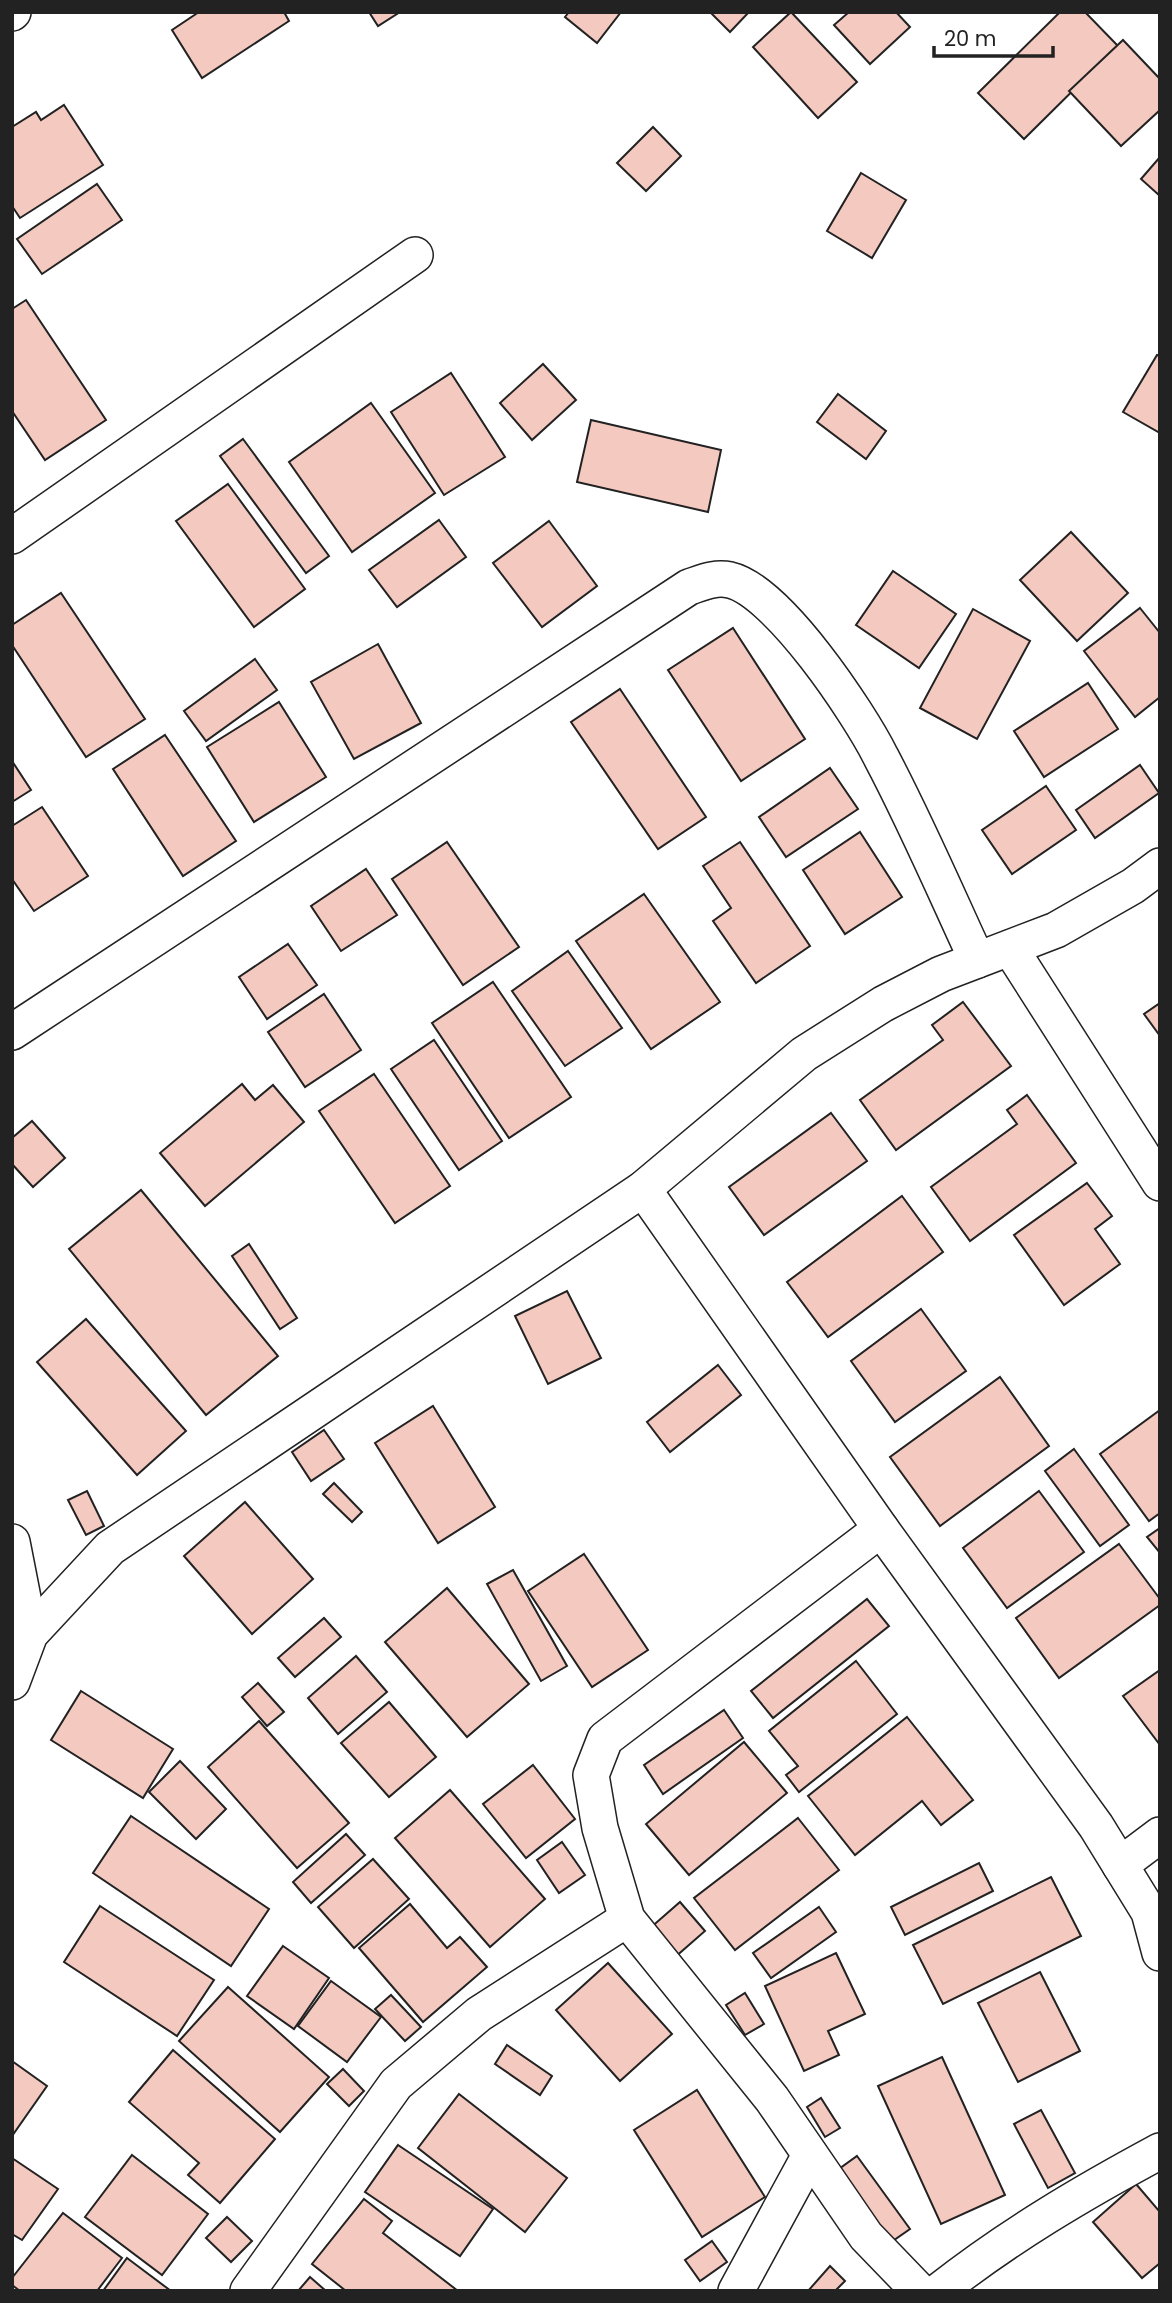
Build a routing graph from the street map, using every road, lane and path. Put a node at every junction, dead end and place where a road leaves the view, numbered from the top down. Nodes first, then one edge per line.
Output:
1 (415, 255) dead end
2 (12, 536) edge
3 (1160, 866) edge
4 (1010, 947) junction
5 (977, 960) junction
6 (12, 1032) edge
7 (1160, 1182) edge
8 (643, 1189) junction
9 (881, 1529) junction
10 (12, 1542) edge
11 (30, 1634) junction
12 (12, 1682) edge
13 (1160, 1835) edge
14 (1120, 1865) junction
15 (627, 1919) junction
16 (1160, 1953) edge
17 (1160, 2151) edge
18 (810, 2155) junction
19 (248, 2291) edge
20 (736, 2291) edge
21 (919, 2291) edge
22 (939, 2291) edge

1 - 2 street
3 - 4 street
4 - 5 street
4 - 7 street
5 - 6 street
5 - 8 street
8 - 9 street
8 - 11 street
9 - 14 street
9 - 15 street
10 - 11 street
11 - 12 street
13 - 14 street
14 - 16 street
15 - 18 street
15 - 19 street
17 - 22 street
18 - 20 street
18 - 21 street

